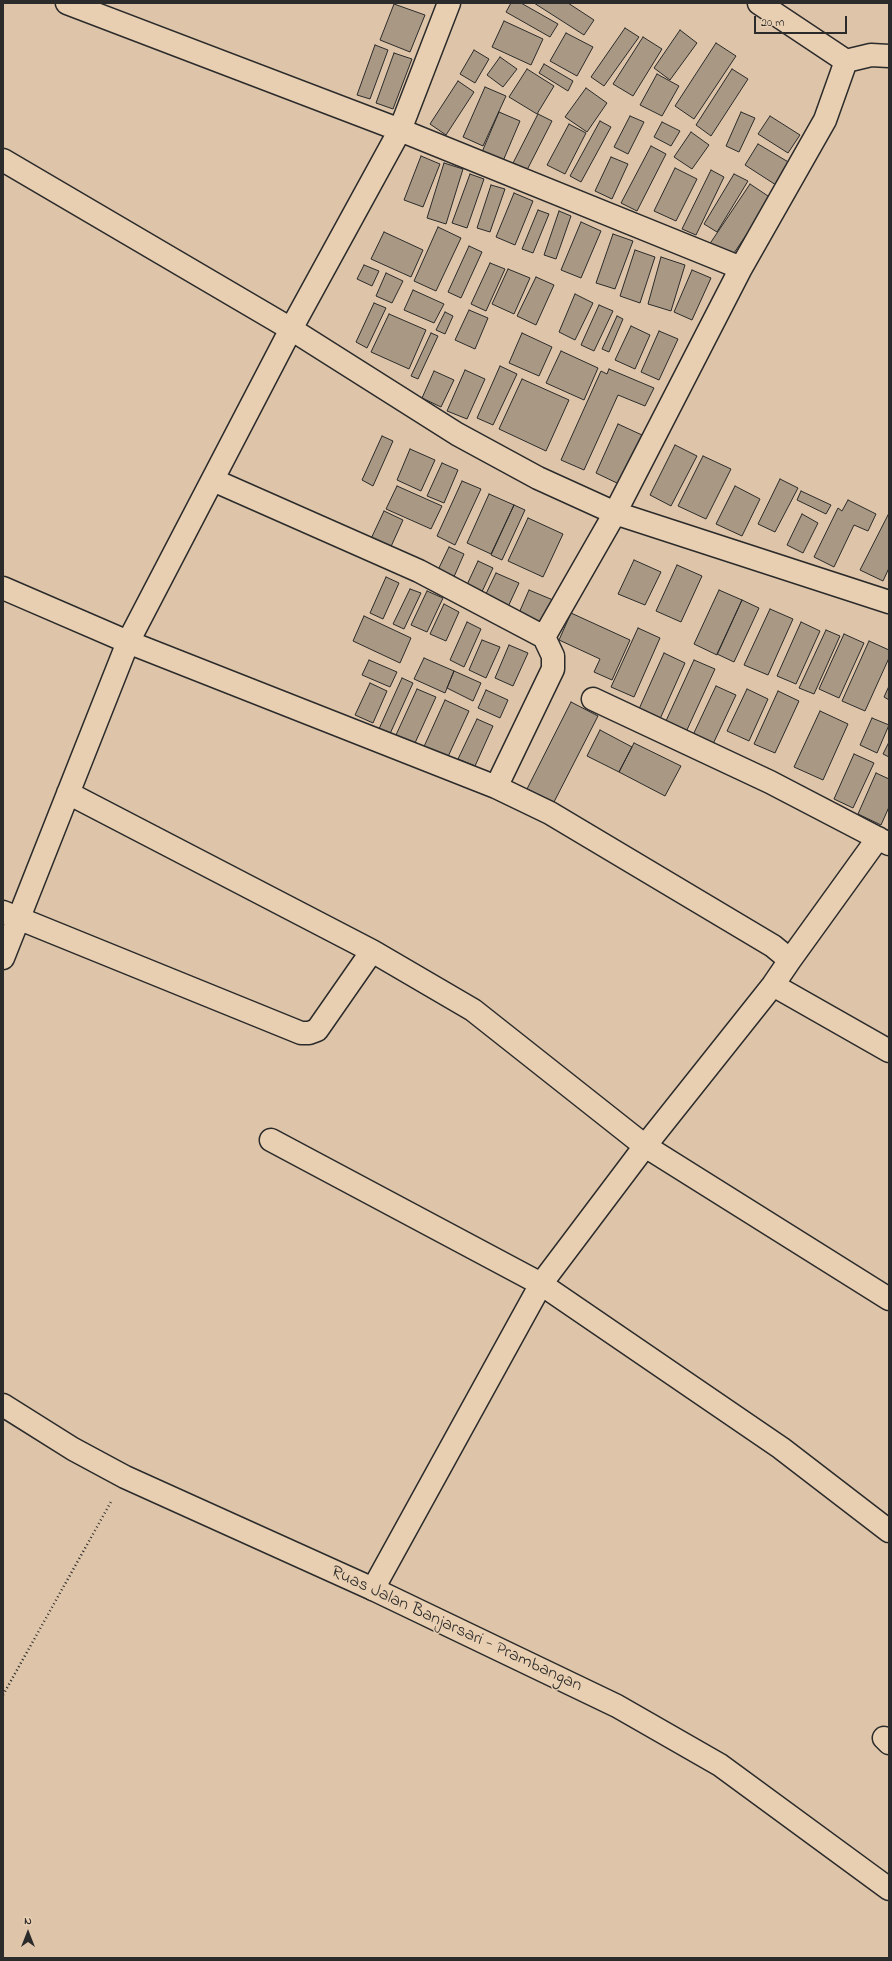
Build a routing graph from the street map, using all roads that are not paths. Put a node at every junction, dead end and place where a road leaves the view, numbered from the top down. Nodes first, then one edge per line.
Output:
1 (67, 3) edge
2 (449, 3) edge
3 (759, 3) edge
4 (889, 56) edge
5 (846, 62) junction
6 (400, 130) junction
7 (3, 160) edge
8 (741, 268) junction
9 (291, 329) junction
10 (213, 480) junction
11 (615, 513) junction
12 (3, 588) edge
13 (889, 602) edge
14 (544, 637) junction
15 (128, 642) junction
16 (593, 699) dead end
17 (501, 777) dead end
18 (68, 793) junction
19 (884, 841) edge
20 (11, 915) edge
21 (372, 952) junction
22 (3, 958) edge
23 (790, 960) junction
24 (773, 985) junction
25 (889, 1051) edge
26 (271, 1140) dead end
27 (645, 1146) junction
28 (541, 1284) junction
29 (889, 1299) edge
30 (3, 1405) edge
31 (889, 1532) edge
32 (373, 1589) junction
33 (889, 1889) edge

1 - 6 street
2 - 6 street
3 - 5 street
4 - 5 street
5 - 8 street
6 - 8 street
6 - 9 street
7 - 9 street
8 - 11 street
9 - 10 street
9 - 11 street
10 - 14 street
10 - 15 street
11 - 13 street
11 - 14 street
12 - 15 street
14 - 17 street
15 - 18 street
15 - 23 street
16 - 19 street
18 - 20 street
18 - 21 street
19 - 23 street
20 - 21 street
20 - 22 street
21 - 27 street
23 - 24 street
24 - 25 street
24 - 27 street
26 - 28 street
27 - 28 street
27 - 29 street
28 - 31 street
28 - 32 street
30 - 32 street, Ruas Jalan Banjarsari - Prambangan
32 - 33 street, Ruas Jalan Banjarsari - Prambangan

